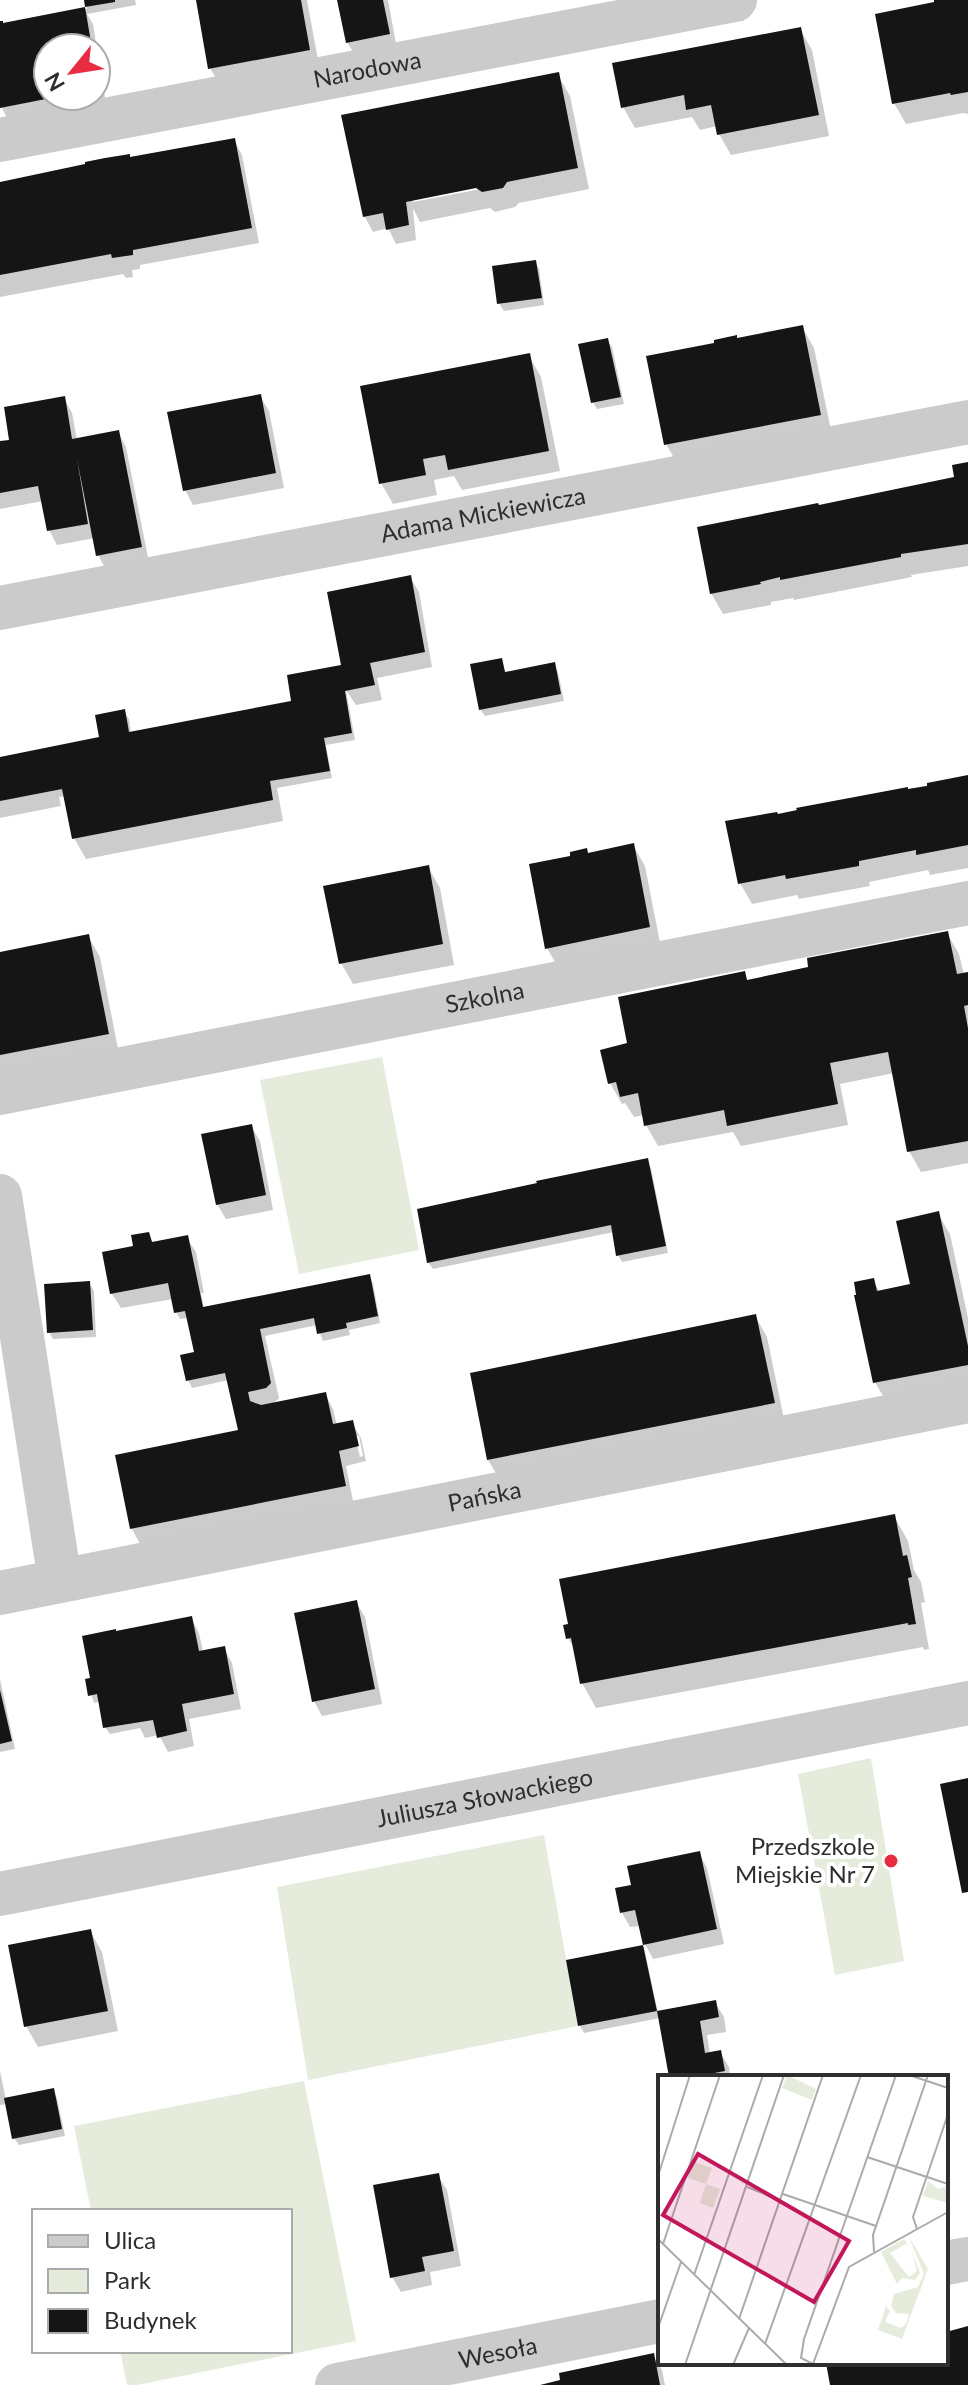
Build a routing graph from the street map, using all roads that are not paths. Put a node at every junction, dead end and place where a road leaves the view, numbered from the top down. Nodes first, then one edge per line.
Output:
1 (735, 0) edge
2 (0, 140) edge
3 (968, 422) edge
4 (0, 608) edge
5 (968, 903) edge
6 (0, 1093) edge
7 (0, 1196) edge
8 (968, 1401) edge
9 (60, 1581) junction
10 (0, 1593) edge
11 (968, 1703) edge
12 (0, 1894) edge
13 (968, 2259) edge
14 (948, 2263) edge
15 (658, 2321) edge
16 (337, 2385) edge

1 - 2 street, Narodowa
3 - 4 street, Adama Mickiewicza
5 - 6 street, Szkolna
7 - 9 street
8 - 9 street, Pańska
9 - 10 street, Pańska
11 - 12 street, Juliusza Słowackiego
13 - 14 street
15 - 16 street, Wesoła

